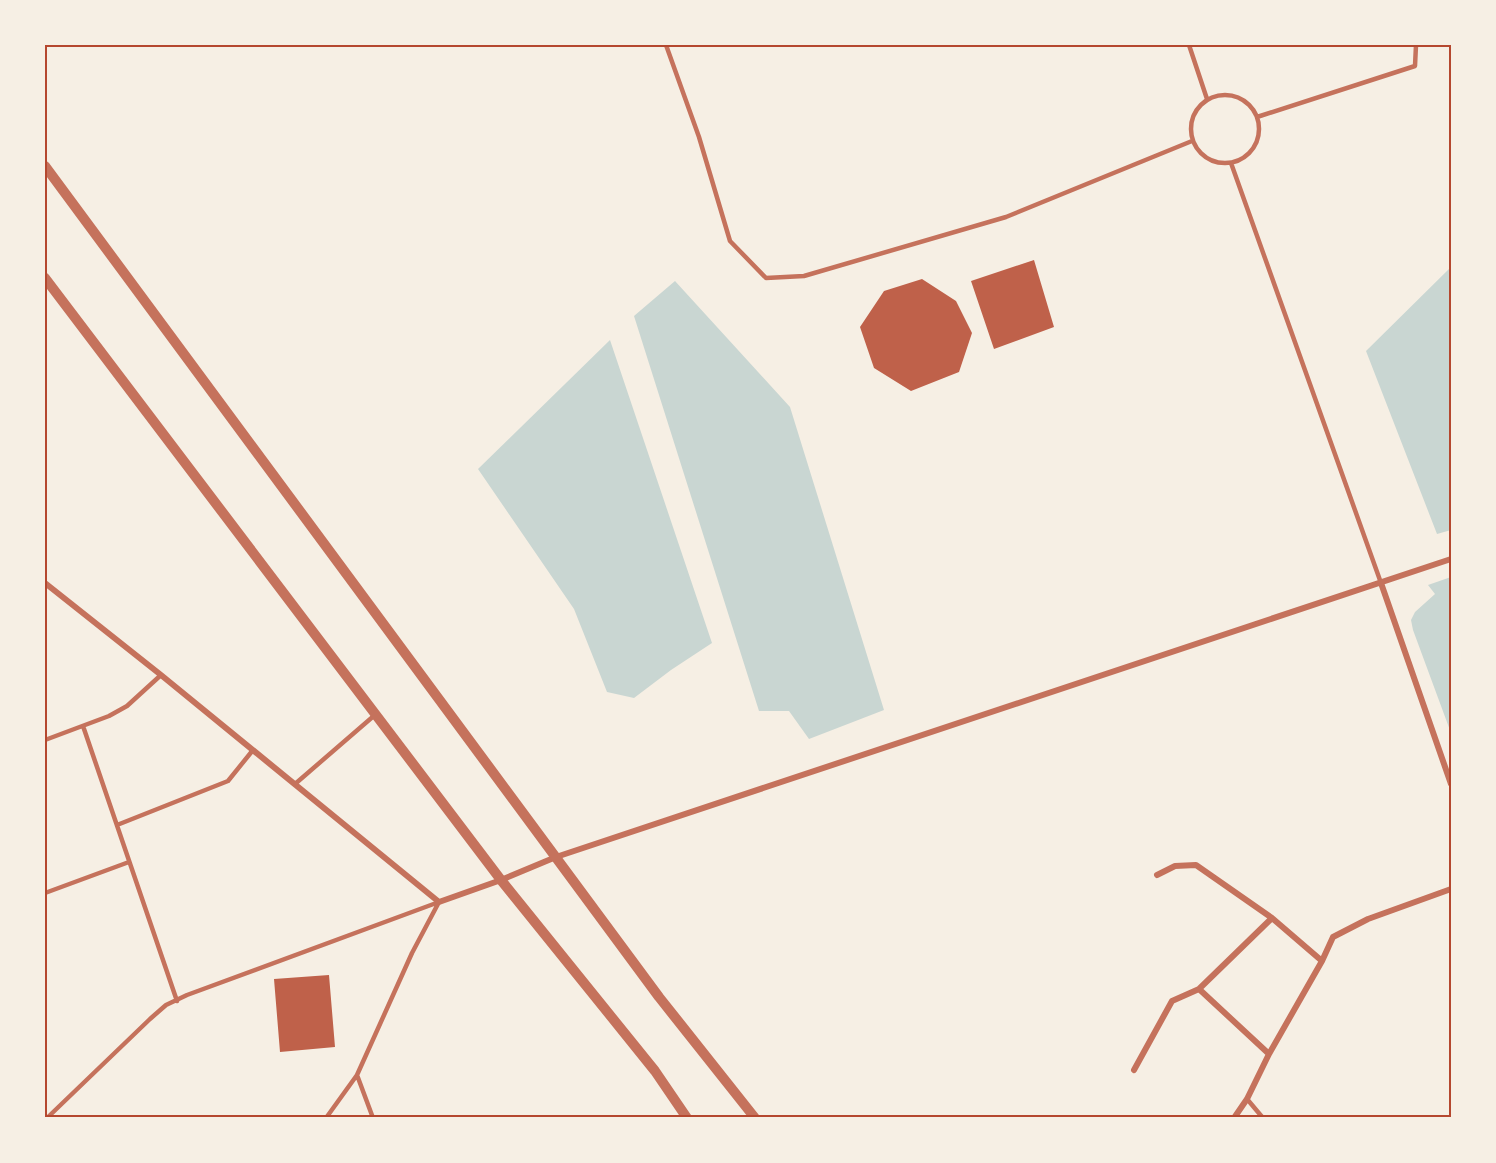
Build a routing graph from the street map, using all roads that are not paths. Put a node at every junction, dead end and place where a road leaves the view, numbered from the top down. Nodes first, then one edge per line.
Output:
1 (666, 45) edge
2 (1189, 45) edge
3 (1416, 45) edge
4 (1207, 99) junction
5 (1257, 117) junction
6 (1192, 141) junction
7 (1231, 163) junction
8 (45, 167) edge
9 (45, 278) edge
10 (1451, 559) edge
11 (45, 583) edge
12 (1382, 583) junction
13 (161, 675) junction
14 (376, 714) junction
15 (83, 726) junction
16 (45, 740) edge
17 (253, 750) junction
18 (295, 784) junction
19 (1451, 784) edge
20 (117, 825) junction
21 (556, 857) junction
22 (129, 862) junction
23 (1157, 875) dead end
24 (501, 880) junction
25 (1451, 889) edge
26 (45, 893) edge
27 (439, 902) junction
28 (1272, 918) junction
29 (1322, 961) junction
30 (1199, 989) junction
31 (177, 1001) junction
32 (1269, 1054) junction
33 (1134, 1070) dead end
34 (357, 1075) junction
35 (1247, 1099) junction
36 (47, 1118) edge
37 (326, 1118) edge
38 (373, 1118) edge
39 (687, 1118) edge
40 (755, 1118) edge
41 (1234, 1118) edge
42 (1263, 1118) edge

1 - 6 lane
2 - 4 lane
3 - 5 lane
4 - 5 lane
4 - 6 lane
5 - 7 lane
6 - 7 lane
7 - 12 lane
8 - 21 street
9 - 14 street
10 - 12 street
11 - 13 street
12 - 19 street
12 - 21 street
13 - 15 lane
13 - 17 street
14 - 18 lane
14 - 24 street
15 - 16 lane
15 - 20 lane
17 - 18 street
17 - 20 lane
18 - 27 street
20 - 22 lane
21 - 24 street
21 - 40 street
22 - 26 lane
22 - 31 lane
23 - 28 street
24 - 27 street
24 - 39 street
25 - 29 street
27 - 31 lane
27 - 34 lane
28 - 29 street
28 - 30 street
29 - 32 street
30 - 32 street
30 - 33 street
31 - 36 lane
32 - 35 street
34 - 37 lane
34 - 38 lane
35 - 41 street
35 - 42 lane

